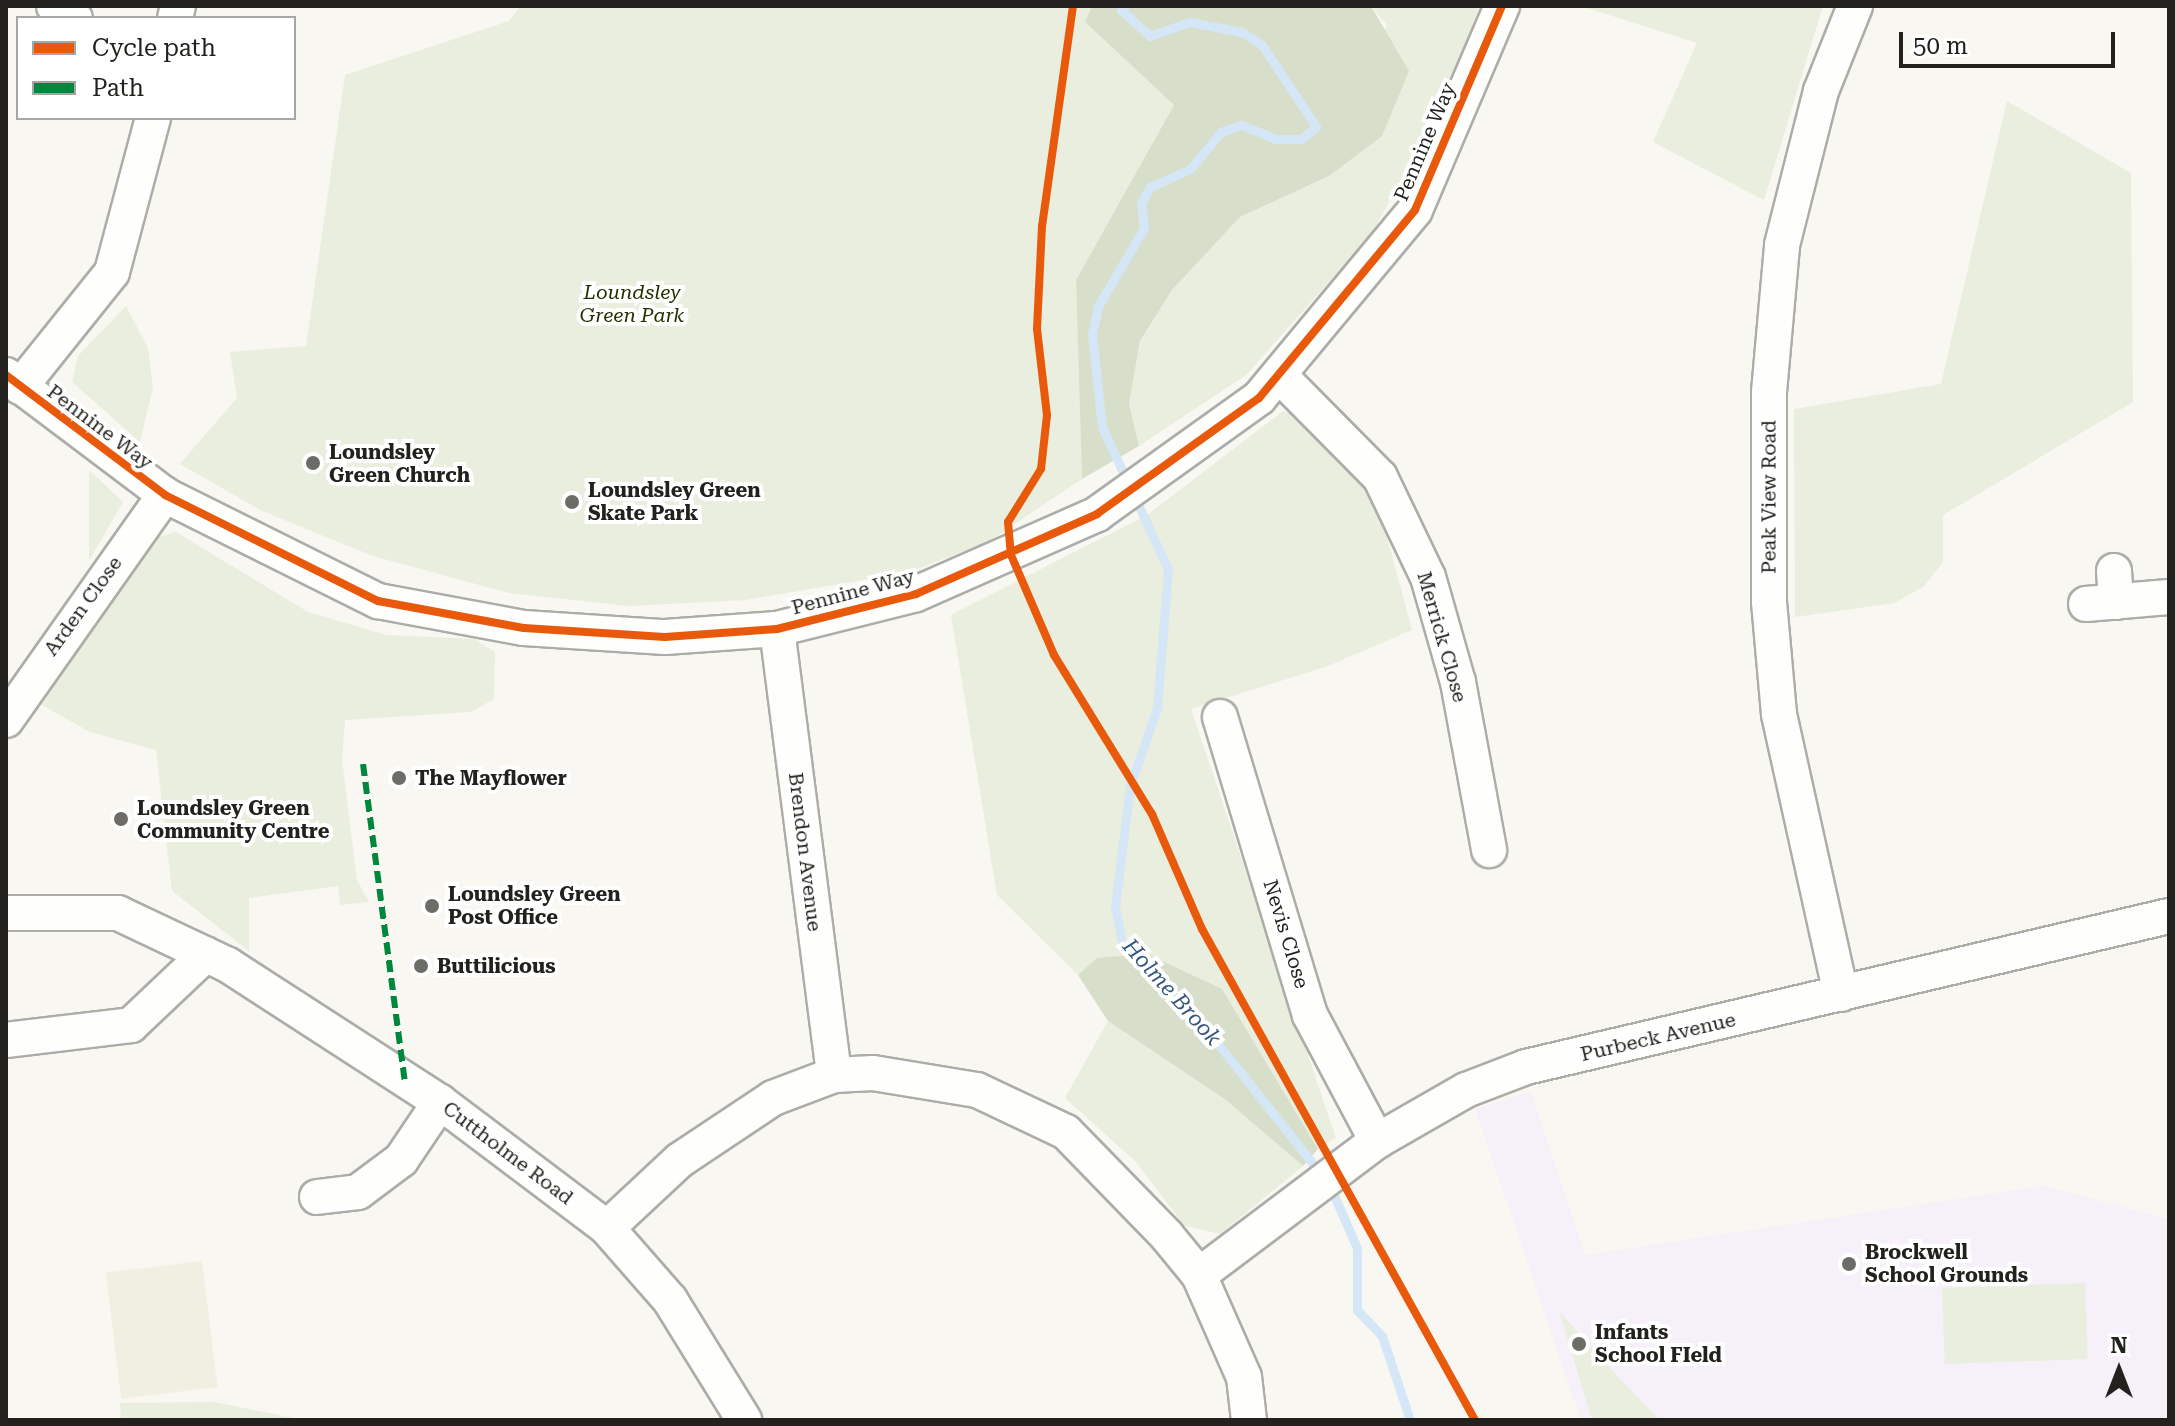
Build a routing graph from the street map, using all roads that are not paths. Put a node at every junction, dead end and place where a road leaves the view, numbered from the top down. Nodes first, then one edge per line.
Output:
1 (54, 6) edge
2 (1502, 6) edge
3 (1855, 6) edge
4 (72, 16) edge
5 (152, 120) edge
6 (1280, 376) junction
7 (13, 381) edge
8 (165, 495) junction
9 (2105, 592) dead end
10 (2169, 597) edge
11 (777, 629) junction
12 (1220, 717) dead end
13 (6, 720) edge
14 (1489, 850) dead end
15 (6, 913) edge
16 (2169, 916) edge
17 (206, 954) junction
18 (1841, 994) junction
19 (6, 1040) edge
20 (834, 1075) junction
21 (440, 1102) junction
22 (1377, 1141) junction
23 (317, 1197) dead end
24 (607, 1228) junction
25 (1199, 1275) junction
26 (744, 1420) edge
27 (1249, 1420) edge

1 - 4 street
2 - 6 street, Pennine Way
3 - 18 street, Peak View Road
5 - 7 street
6 - 11 street, Pennine Way
6 - 14 street, Merrick Close
7 - 8 street, Pennine Way
8 - 11 street, Pennine Way
8 - 13 street, Arden Close
9 - 10 street
11 - 20 street, Brendon Avenue
12 - 22 street, Nevis Close
15 - 17 street, Cuttholme Road
16 - 18 street, Purbeck Avenue
17 - 19 street
17 - 21 street, Cuttholme Road
18 - 22 street, Purbeck Avenue
20 - 24 street
20 - 25 street
21 - 23 street
21 - 24 street, Cuttholme Road
22 - 25 street, Purbeck Avenue
24 - 26 street, Cuttholme Road
25 - 27 street

